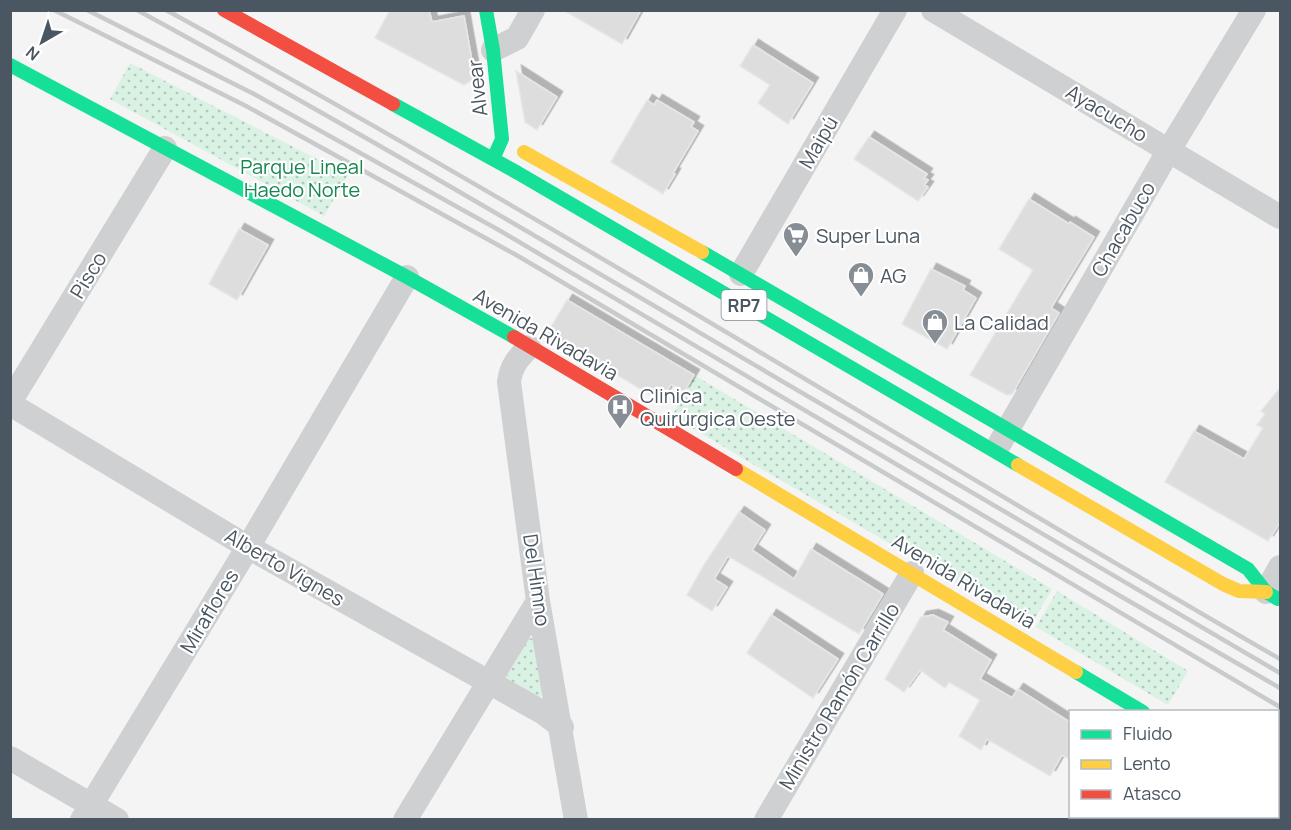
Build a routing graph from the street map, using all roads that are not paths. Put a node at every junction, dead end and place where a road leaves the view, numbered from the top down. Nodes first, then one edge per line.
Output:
1 (486, 10) edge
2 (533, 10) edge
3 (895, 10) edge
4 (933, 10) edge
5 (1254, 10) edge
6 (236, 13) edge
7 (493, 50) junction
8 (10, 65) edge
9 (496, 136) junction
10 (165, 148) junction
11 (1169, 150) junction
12 (493, 159) junction
13 (1281, 217) edge
14 (741, 274) junction
15 (407, 277) junction
16 (529, 346) junction
17 (10, 403) edge
18 (1007, 428) junction
19 (996, 450) junction
20 (248, 547) junction
21 (1281, 567) edge
22 (912, 573) junction
23 (1273, 596) edge
24 (538, 601) junction
25 (489, 682) junction
26 (1141, 710) edge
27 (562, 727) junction
28 (10, 758) edge
29 (86, 812) edge
30 (117, 819) edge
31 (405, 819) edge
32 (576, 819) edge
33 (766, 819) edge

1 - 7 main road, Alvear
2 - 7 street
3 - 14 street, Maipú
4 - 11 street, Ayacucho
5 - 11 street, Chacabuco
6 - 12 main road, RP7
7 - 9 main road, Alvear
8 - 10 main road, Avenida Rivadavia
9 - 12 main road, Alvear
9 - 14 main road, RP7
10 - 15 main road, Avenida Rivadavia
10 - 17 street, Pisco
11 - 13 street, Ayacucho
11 - 18 street, Chacabuco
12 - 19 main road, RP7
14 - 18 main road, RP7
15 - 16 main road, Avenida Rivadavia
15 - 20 street, Miraflores
16 - 22 main road, Avenida Rivadavia
16 - 24 street, Del Himno
17 - 20 street, Alberto Vignes
18 - 19 street, Chacabuco
18 - 23 main road, RP7
19 - 23 main road, RP7
20 - 25 street, Alberto Vignes
20 - 29 street, Miraflores
21 - 23 street
22 - 26 main road, Avenida Rivadavia
22 - 33 street, Ministro Ramón Carrillo
24 - 25 street
24 - 27 street, Del Himno
25 - 27 street, Alberto Vignes
25 - 31 street
27 - 32 street, Del Himno
28 - 29 street
29 - 30 street

